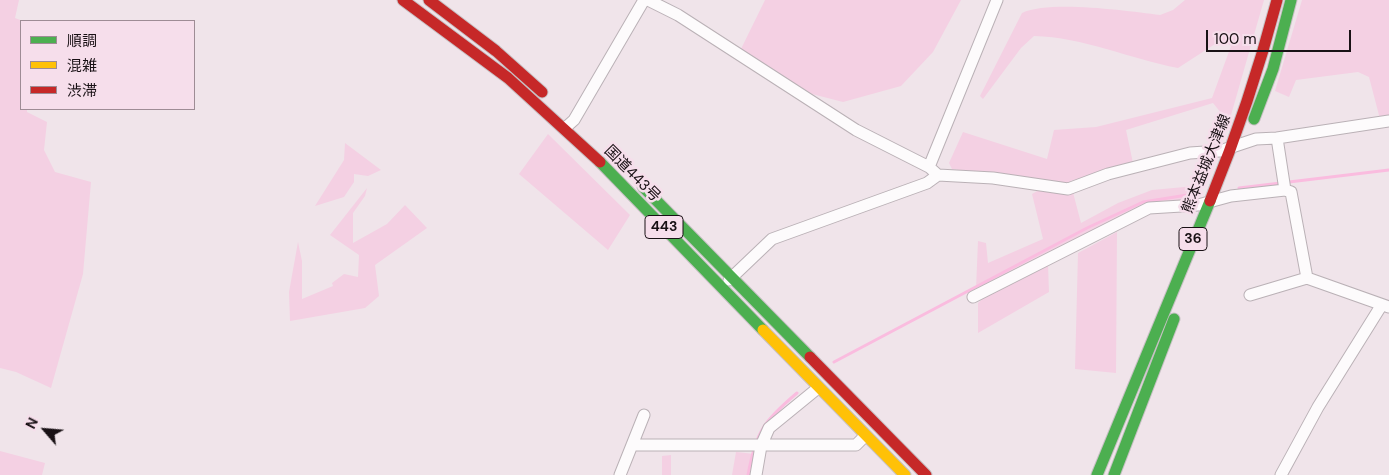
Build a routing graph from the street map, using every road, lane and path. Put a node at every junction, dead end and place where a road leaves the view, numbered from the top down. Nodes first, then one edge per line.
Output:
1 (403, 0) edge
2 (429, 0) edge
3 (646, 0) edge
4 (997, 0) edge
5 (1277, 0) edge
6 (1291, 0) edge
7 (553, 101) dead end
8 (1389, 121) edge
9 (572, 122) junction
10 (1277, 138) junction
11 (1245, 142) junction
12 (1232, 147) junction
13 (934, 171) junction
14 (638, 181) dead end
15 (1284, 185) junction
16 (1221, 199) junction
17 (1208, 202) junction
18 (733, 276) junction
19 (1307, 278) junction
20 (721, 287) junction
21 (1250, 295) dead end
22 (972, 297) dead end
23 (1385, 307) edge
24 (818, 388) junction
25 (644, 415) dead end
26 (865, 436) junction
27 (632, 445) junction
28 (756, 446) junction
29 (620, 475) edge
30 (756, 475) edge
31 (905, 475) edge
32 (926, 475) edge
33 (1097, 475) edge
34 (1114, 475) edge
35 (1281, 475) edge

1 - 9 main road, 国道443号 / 443
2 - 7 main road
3 - 9 street
3 - 13 street
4 - 13 street
5 - 12 main road, 熊本益城大津線 / 36
6 - 11 main road, 熊本益城大津線 / 36
8 - 10 street
9 - 20 main road, 国道443号 / 443
10 - 11 street
10 - 15 street
11 - 12 street
11 - 16 main road, 熊本益城大津線 / 36
12 - 13 street
12 - 17 main road, 熊本益城大津線 / 36
13 - 18 street
14 - 18 main road, 国道443号 / 443
15 - 16 street
15 - 19 street
16 - 17 street
16 - 34 main road, 熊本益城大津線 / 36
17 - 22 street
17 - 33 main road, 熊本益城大津線 / 36
18 - 20 street
18 - 32 main road, 国道443号 / 443
19 - 21 street
19 - 23 street
20 - 24 main road, 国道443号 / 443
23 - 35 street
24 - 26 main road, 国道443号 / 443
24 - 28 street
25 - 27 street
26 - 28 street
26 - 31 main road, 国道443号 / 443
27 - 28 street
27 - 29 street
28 - 30 street

